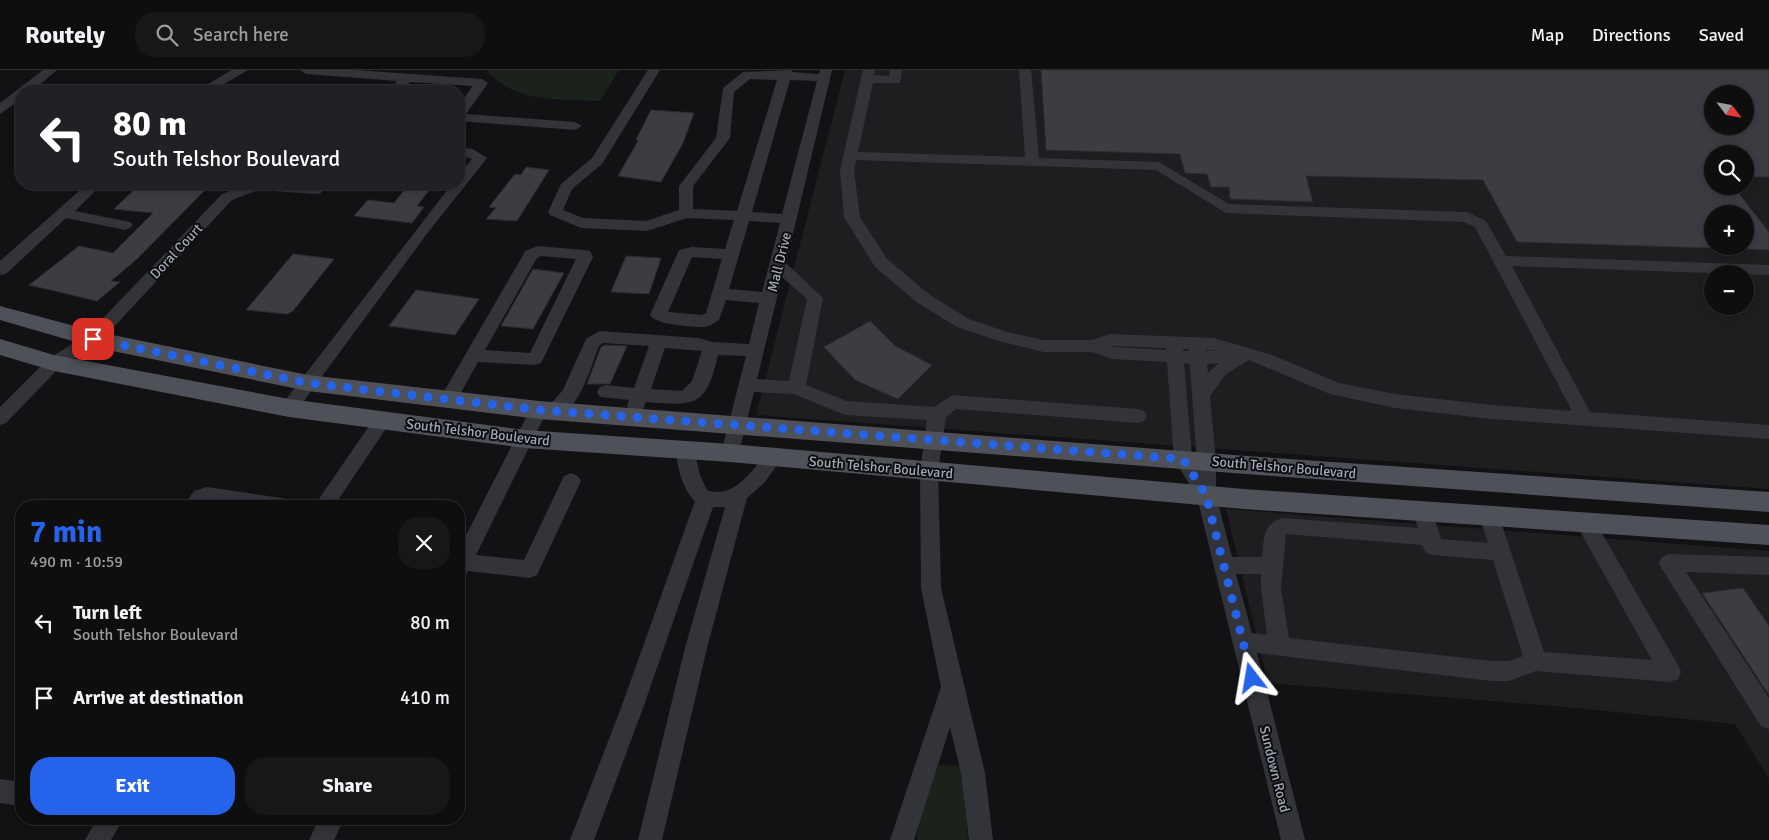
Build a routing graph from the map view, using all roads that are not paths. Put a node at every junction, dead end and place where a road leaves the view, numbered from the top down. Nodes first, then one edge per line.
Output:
1 (51, 70) edge
2 (242, 70) edge
3 (306, 70) edge
4 (476, 70) edge
5 (654, 70) edge
6 (1025, 70) edge
7 (786, 73) edge
8 (825, 74) edge
9 (868, 74) edge
10 (896, 75) edge
11 (407, 78) junction
12 (482, 83) junction
13 (32, 85) edge
14 (213, 85) edge
15 (401, 85) edge
16 (15, 98) edge
17 (465, 107) edge
18 (0, 110) edge
19 (465, 116) edge
20 (575, 126) dead end
21 (465, 152) edge
22 (850, 156) junction
23 (1032, 161) junction
24 (465, 177) edge
25 (88, 190) edge
26 (239, 190) edge
27 (454, 190) edge
28 (63, 213) junction
29 (686, 213) junction
30 (743, 216) junction
31 (789, 219) junction
32 (125, 225) dead end
33 (732, 254) junction
34 (1502, 261) junction
35 (778, 265) junction
36 (0, 270) edge
37 (1769, 270) edge
38 (720, 294) junction
39 (770, 298) junction
40 (0, 313) edge
41 (93, 339) junction
42 (659, 341) junction
43 (1093, 346) junction
44 (0, 347) edge
45 (711, 348) junction
46 (1174, 349) junction
47 (1197, 350) junction
48 (756, 351) junction
49 (1130, 354) junction
50 (1249, 355) junction
51 (473, 356) junction
52 (54, 363) junction
53 (308, 383) junction
54 (748, 385) junction
55 (796, 388) junction
56 (606, 392) dead end
57 (1178, 393) junction
58 (640, 395) junction
59 (1201, 396) junction
60 (448, 400) junction
61 (289, 408) junction
62 (546, 411) junction
63 (936, 414) junction
64 (1138, 416) dead end
65 (0, 418) edge
66 (632, 418) junction
67 (1585, 419) junction
68 (382, 420) junction
69 (738, 426) junction
70 (1769, 432) edge
71 (525, 439) junction
72 (932, 441) junction
73 (686, 450) junction
74 (730, 453) junction
75 (774, 457) junction
76 (1183, 459) junction
77 (1207, 460) junction
78 (929, 472) junction
79 (571, 481) dead end
80 (740, 492) junction
81 (1206, 495) junction
82 (706, 498) junction
83 (198, 500) edge
84 (241, 500) edge
85 (328, 500) edge
86 (1769, 502) edge
87 (1423, 512) junction
88 (1489, 516) junction
89 (1586, 524) junction
90 (1769, 535) edge
91 (1430, 537) junction
92 (1501, 552) junction
93 (465, 557) edge
94 (465, 565) edge
95 (1223, 565) junction
96 (1271, 566) junction
97 (1769, 566) edge
98 (1242, 642) junction
99 (1278, 646) junction
100 (1536, 661) junction
101 (952, 688) junction
102 (1769, 718) edge
103 (0, 791) edge
104 (15, 793) edge
105 (107, 825) edge
106 (329, 825) edge
107 (97, 840) edge
108 (321, 840) edge
109 (582, 840) edge
110 (650, 840) edge
111 (902, 840) edge
112 (981, 840) edge
113 (1294, 840) edge

1 - 13 street
2 - 14 street
3 - 11 street
4 - 12 street
5 - 29 street
6 - 23 street
7 - 8 street
7 - 29 street
7 - 30 street
8 - 31 street, Mall Drive
9 - 10 street
9 - 22 street
11 - 12 street
11 - 15 street
12 - 17 street
16 - 18 street
19 - 20 street
21 - 24 street
22 - 23 street
22 - 43 street
23 - 34 street
25 - 28 street
26 - 41 street, Doral Court
27 - 53 street
28 - 32 street
28 - 36 street
29 - 30 street
30 - 31 street
30 - 33 street
31 - 35 street, Mall Drive
33 - 38 street
33 - 38 street
34 - 37 street
34 - 67 street
35 - 39 street, Mall Drive
35 - 55 street
38 - 39 street
39 - 48 street, Mall Drive
40 - 41 main road, South Telshor Boulevard
41 - 52 street, Doral Court
41 - 53 main road, South Telshor Boulevard
42 - 45 street
42 - 58 street
42 - 62 street
43 - 46 street
43 - 49 street
44 - 52 main road, South Telshor Boulevard
45 - 48 street
45 - 58 street
46 - 47 street
46 - 49 street
46 - 57 street, Sundown Road
47 - 50 street
47 - 59 street, Sundown Road
48 - 54 street, Mall Drive
49 - 57 street
50 - 59 street
50 - 67 street
51 - 51 street
51 - 60 street
52 - 61 main road, South Telshor Boulevard
52 - 65 street, Doral Court
53 - 60 main road, South Telshor Boulevard
53 - 61 street
54 - 55 street
54 - 69 street, Mall Drive
55 - 63 street
56 - 58 street
57 - 76 street, Sundown Road
58 - 66 street
59 - 77 street, Sundown Road
60 - 62 main road, South Telshor Boulevard
61 - 68 main road, South Telshor Boulevard
62 - 66 main road, South Telshor Boulevard
62 - 71 street
63 - 64 street
63 - 72 street
66 - 69 main road, South Telshor Boulevard
67 - 70 street
68 - 71 main road, South Telshor Boulevard
68 - 85 street
69 - 72 main road, South Telshor Boulevard
69 - 74 street, Mall Drive
71 - 73 main road, South Telshor Boulevard
71 - 93 street
72 - 76 main road, South Telshor Boulevard
72 - 78 street
73 - 74 main road, South Telshor Boulevard
73 - 82 street
74 - 75 main road, South Telshor Boulevard
75 - 78 main road, South Telshor Boulevard
75 - 80 street
76 - 77 main road, South Telshor Boulevard
76 - 81 street, Sundown Road
77 - 81 street, Sundown Road
77 - 86 main road, South Telshor Boulevard
78 - 81 main road, South Telshor Boulevard
78 - 101 street
79 - 94 street
80 - 82 street
80 - 110 street
81 - 87 main road, South Telshor Boulevard
81 - 95 street, Sundown Road
82 - 109 street
83 - 84 street
87 - 88 main road, South Telshor Boulevard
87 - 91 street
88 - 89 main road, South Telshor Boulevard
88 - 92 street
89 - 90 main road, South Telshor Boulevard
89 - 100 street
91 - 92 street
91 - 96 street
92 - 100 street
95 - 96 street
95 - 98 street, Sundown Road
96 - 99 street
97 - 102 street
98 - 99 street
98 - 113 street, Sundown Road
99 - 100 street
101 - 111 street
101 - 112 street
103 - 104 street
105 - 107 street
106 - 108 street

